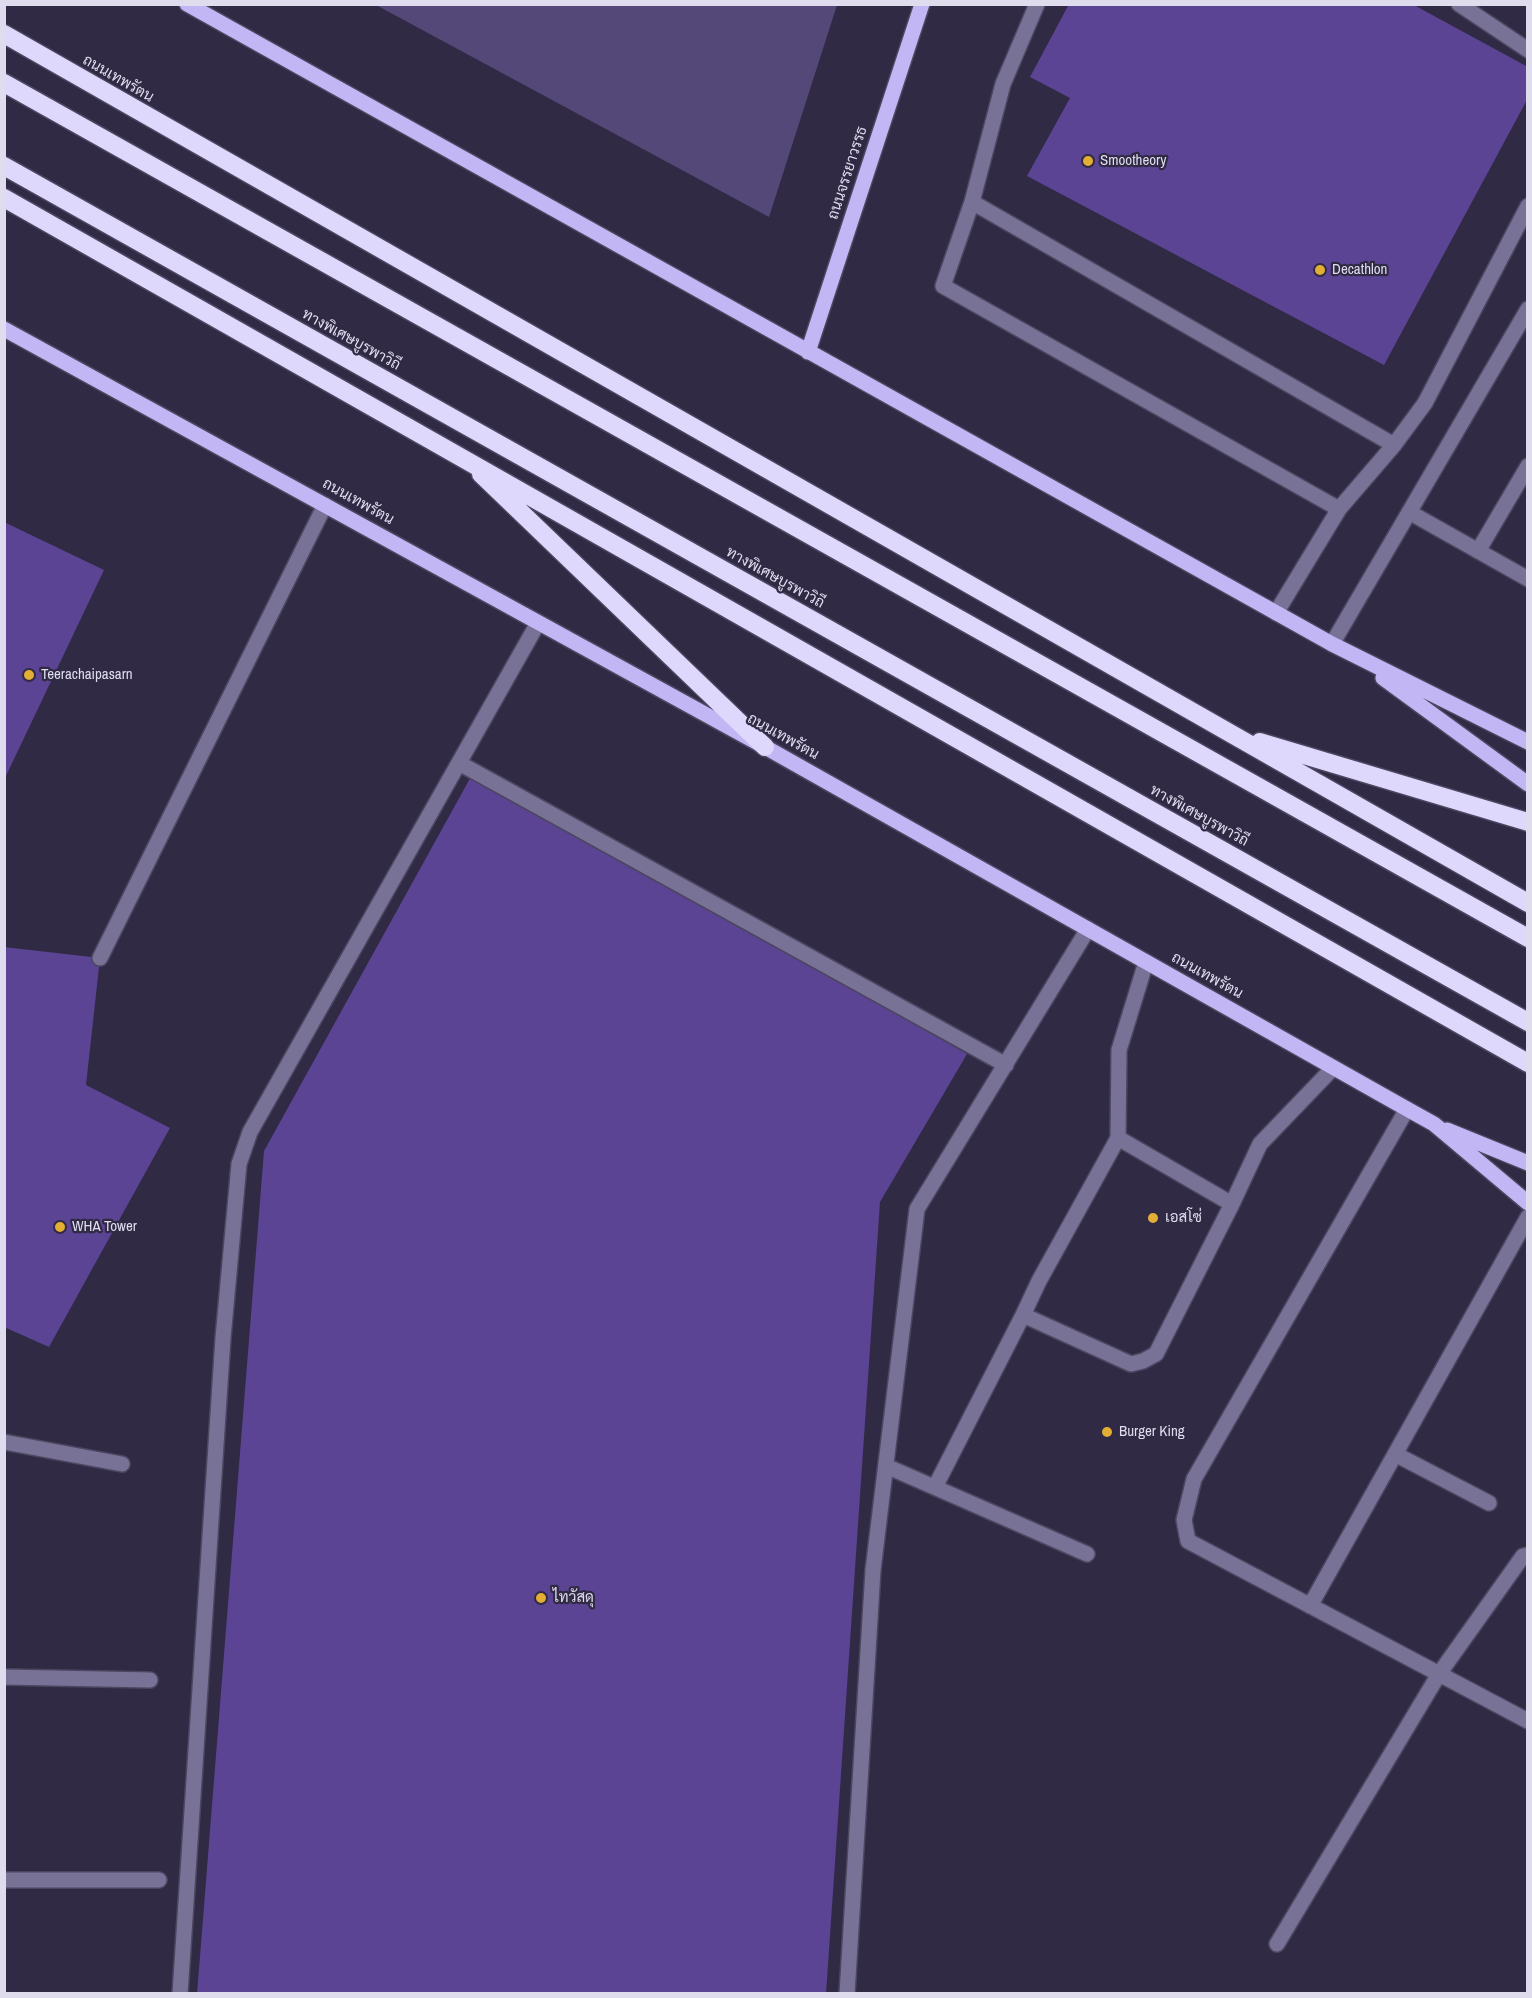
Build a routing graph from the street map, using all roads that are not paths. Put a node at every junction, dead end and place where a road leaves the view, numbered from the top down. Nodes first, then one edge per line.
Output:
1 (187, 4) edge
2 (922, 4) edge
3 (1037, 4) edge
4 (1459, 4) edge
5 (4, 34) edge
6 (1527, 50) edge
7 (4, 84) edge
8 (4, 166) edge
9 (4, 198) edge
10 (972, 202) junction
11 (1527, 206) edge
12 (1527, 309) edge
13 (4, 329) edge
14 (808, 352) junction
15 (1394, 445) junction
16 (460, 454) junction
17 (1527, 466) edge
18 (325, 505) junction
19 (1339, 509) junction
20 (1409, 512) junction
21 (1478, 551) junction
22 (1527, 579) edge
23 (1276, 613) junction
24 (538, 623) junction
25 (1332, 644) junction
26 (1349, 653) junction
27 (1230, 733) junction
28 (1527, 742) edge
29 (765, 747) junction
30 (459, 763) junction
31 (1527, 784) edge
32 (1527, 822) edge
33 (1527, 903) edge
34 (1088, 929) junction
35 (1527, 938) edge
36 (100, 958) dead end
37 (1146, 962) junction
38 (1527, 1022) edge
39 (1527, 1063) edge
40 (1006, 1065) junction
41 (1333, 1068) junction
42 (1407, 1109) junction
43 (1434, 1125) junction
44 (1118, 1138) junction
45 (1527, 1163) edge
46 (1527, 1203) edge
47 (1232, 1204) junction
48 (1527, 1217) edge
49 (1023, 1315) junction
50 (4, 1442) edge
51 (1395, 1454) junction
52 (122, 1464) dead end
53 (886, 1466) junction
54 (935, 1487) junction
55 (1489, 1503) dead end
56 (1087, 1554) dead end
57 (1527, 1555) edge
58 (1310, 1606) junction
59 (1439, 1674) junction
60 (4, 1677) edge
61 (150, 1680) dead end
62 (1527, 1721) edge
63 (4, 1880) edge
64 (159, 1880) dead end
65 (1278, 1944) dead end
66 (180, 1994) edge
67 (847, 1994) edge

1 - 14 main road
2 - 14 main road, ถนนจรรยาวรรธ
3 - 10 street
4 - 6 street
5 - 27 highway, ถนนเทพรัตน
7 - 35 highway
8 - 38 highway, ทางพิเศษบูรพาวิถี
9 - 16 highway
10 - 15 street
10 - 19 street
11 - 15 street
12 - 20 street
13 - 18 main road, ถนนเทพรัตน
14 - 23 main road
15 - 19 street
16 - 29 highway
16 - 39 highway
17 - 21 street
18 - 24 main road, ถนนเทพรัตน
18 - 36 street
19 - 23 street
20 - 21 street
20 - 25 street
21 - 22 street
23 - 25 main road
24 - 29 main road, ถนนเทพรัตน
24 - 30 street
25 - 26 main road
26 - 28 main road
26 - 31 main road
27 - 32 highway
27 - 33 highway, ถนนเทพรัตน
29 - 34 main road, ถนนเทพรัตน
30 - 40 street
30 - 66 street
34 - 37 main road, ถนนเทพรัตน
34 - 40 street
37 - 41 main road, ถนนเทพรัตน
37 - 44 street
40 - 53 street
41 - 42 main road, ถนนเทพรัตน
41 - 47 street
42 - 43 main road, ถนนเทพรัตน
42 - 58 street
43 - 45 main road
43 - 46 main road, ถนนเทพรัตน
44 - 47 street
44 - 49 street
47 - 49 street
48 - 51 street
49 - 54 street
50 - 52 street
51 - 55 street
51 - 58 street
53 - 54 street
53 - 67 street
54 - 56 street
57 - 59 street
58 - 59 street
59 - 62 street
59 - 65 street
60 - 61 street
63 - 64 street

